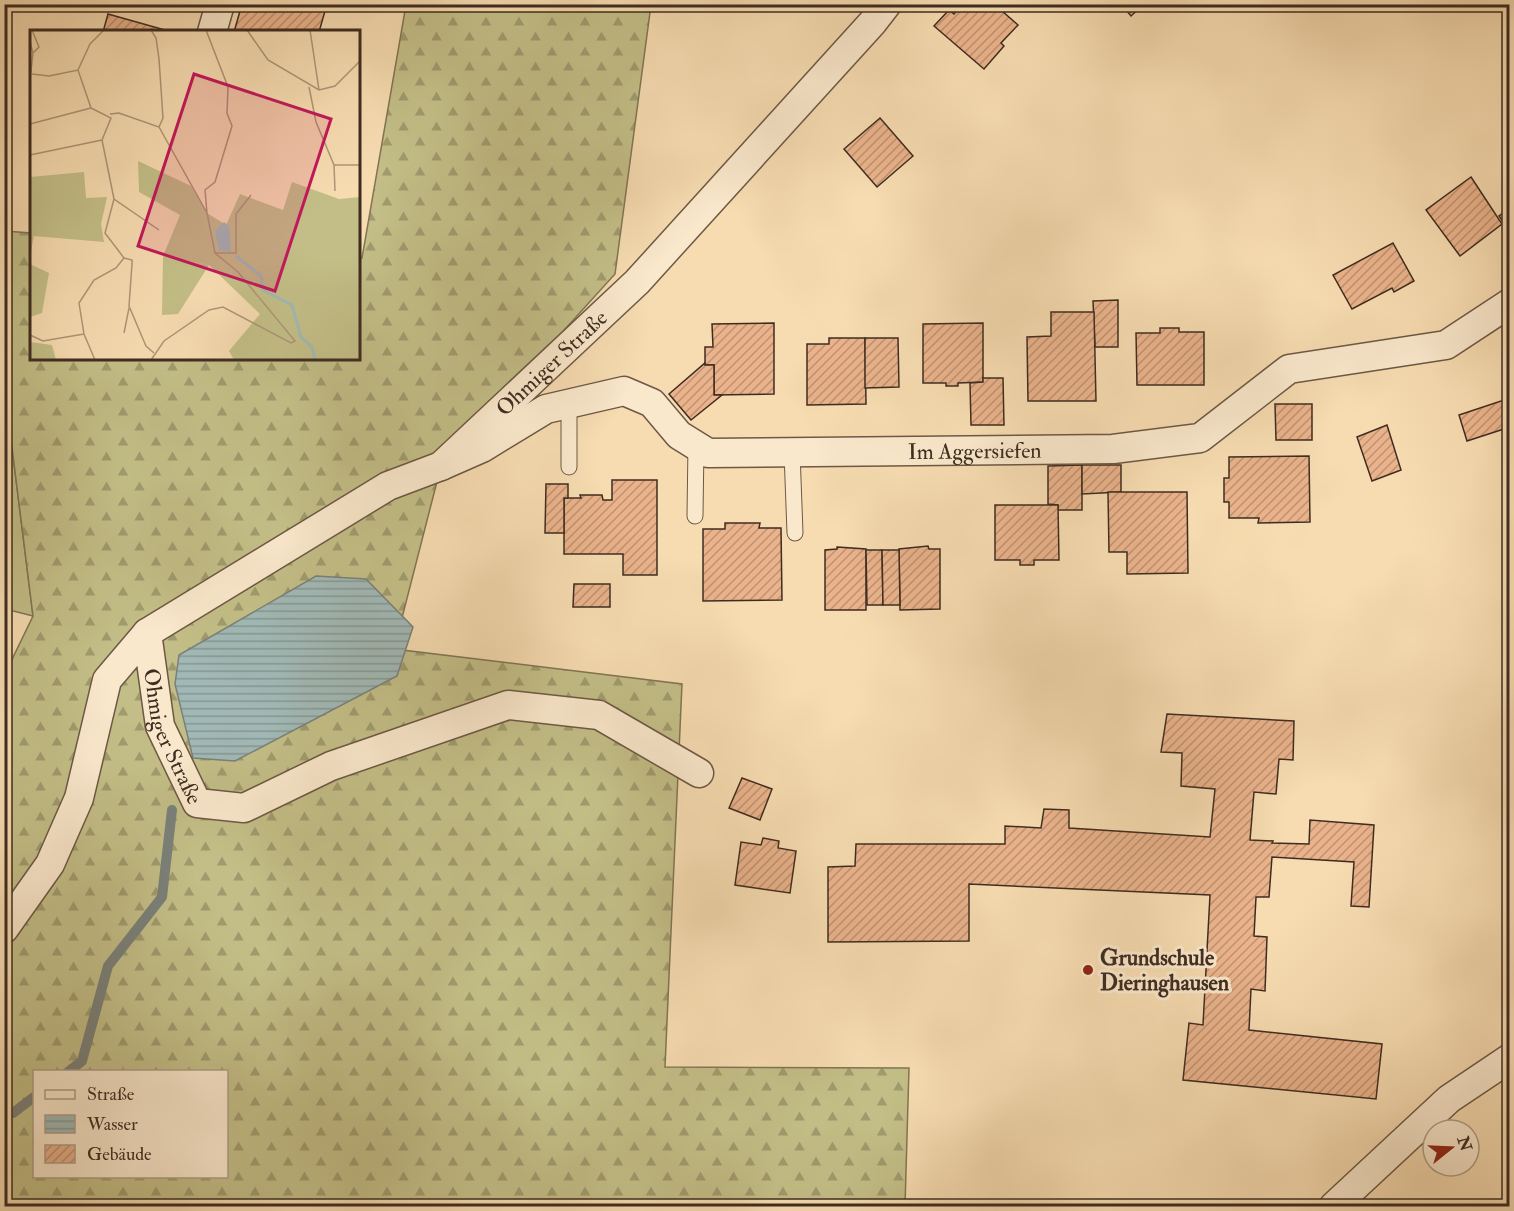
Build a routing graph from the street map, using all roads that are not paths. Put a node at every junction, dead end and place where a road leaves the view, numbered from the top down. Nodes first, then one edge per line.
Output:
1 (220, 4) edge
2 (886, 4) edge
3 (213, 30) edge
4 (1509, 303) edge
5 (569, 404) junction
6 (696, 445) junction
7 (792, 452) junction
8 (441, 466) junction
9 (569, 467) dead end
10 (695, 516) dead end
11 (795, 533) dead end
12 (147, 633) junction
13 (699, 774) dead end
14 (4, 929) edge
15 (1509, 1058) edge
16 (1334, 1206) edge

1 - 3 street
2 - 8 street, Ohmiger Straße
4 - 7 street, Im Aggersiefen
5 - 6 street, Im Aggersiefen
5 - 8 street, Im Aggersiefen
5 - 9 lane
6 - 7 street, Im Aggersiefen
6 - 10 lane
7 - 11 lane
8 - 12 street, Ohmiger Straße
12 - 13 street, Ohmiger Straße
12 - 14 street, Ohmiger Straße
15 - 16 street

